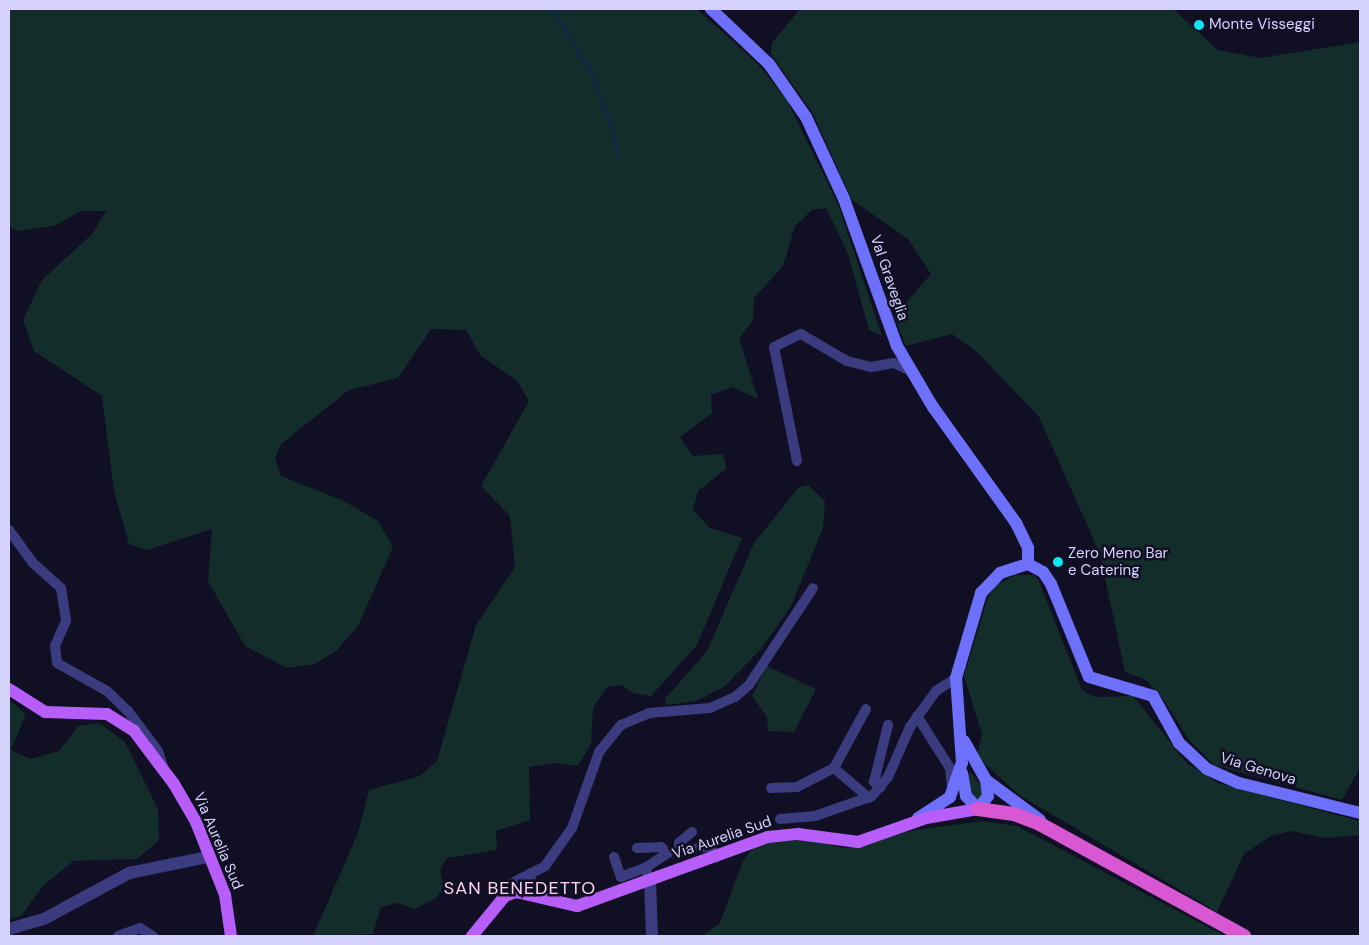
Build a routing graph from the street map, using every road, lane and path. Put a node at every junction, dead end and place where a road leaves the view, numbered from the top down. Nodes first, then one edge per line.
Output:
1 (711, 9) edge
2 (909, 370) junction
3 (797, 461) dead end
4 (9, 530) edge
5 (1028, 564) junction
6 (813, 588) dead end
7 (956, 678) junction
8 (9, 689) edge
9 (866, 710) dead end
10 (917, 716) junction
11 (888, 725) dead end
12 (961, 730) junction
13 (962, 764) junction
14 (834, 768) junction
15 (164, 769) junction
16 (986, 780) junction
17 (881, 787) junction
18 (771, 788) dead end
19 (953, 792) junction
20 (869, 798) junction
21 (978, 809) junction
22 (1360, 813) edge
23 (780, 819) dead end
24 (907, 824) junction
25 (1056, 831) junction
26 (692, 832) dead end
27 (637, 848) dead end
28 (208, 857) junction
29 (614, 857) dead end
30 (716, 857) junction
31 (646, 868) junction
32 (531, 873) junction
33 (650, 881) junction
34 (530, 893) junction
35 (505, 896) junction
36 (9, 928) edge
37 (130, 933) edge
38 (118, 936) edge
39 (153, 936) edge
40 (231, 936) edge
41 (472, 936) edge
42 (652, 936) edge
43 (1244, 936) edge

1 - 2 main road, Val Graveglia
2 - 3 street
2 - 5 main road, Val Graveglia
4 - 15 street
5 - 7 main road, Via Aurelia Sud
5 - 22 main road, Via Genova
6 - 32 street
7 - 10 street
7 - 12 main road, Via Aurelia Sud
8 - 15 main road, Via Aurelia Sud
9 - 14 street
10 - 17 street
10 - 19 street
11 - 17 street
12 - 13 main road, Via Aurelia Sud
12 - 16 main road
13 - 19 main road, Via Aurelia Sud
13 - 21 main road
14 - 18 street
14 - 20 street
15 - 28 main road, Via Aurelia Sud
16 - 21 main road
16 - 25 main road
17 - 20 street
19 - 24 main road, Via Aurelia Sud
20 - 23 street
21 - 24 main road
21 - 25 highway
24 - 30 main road, Via Aurelia Sud
25 - 43 highway
26 - 30 street
27 - 31 street
28 - 36 street
28 - 40 main road, Via Aurelia Sud
29 - 31 street
30 - 33 main road, Via Aurelia Sud
31 - 33 street
32 - 34 street
32 - 35 street
33 - 34 main road, Via Aurelia Sud
33 - 42 street
34 - 35 main road, Via Aurelia Sud
35 - 41 main road
37 - 38 street
37 - 39 street

